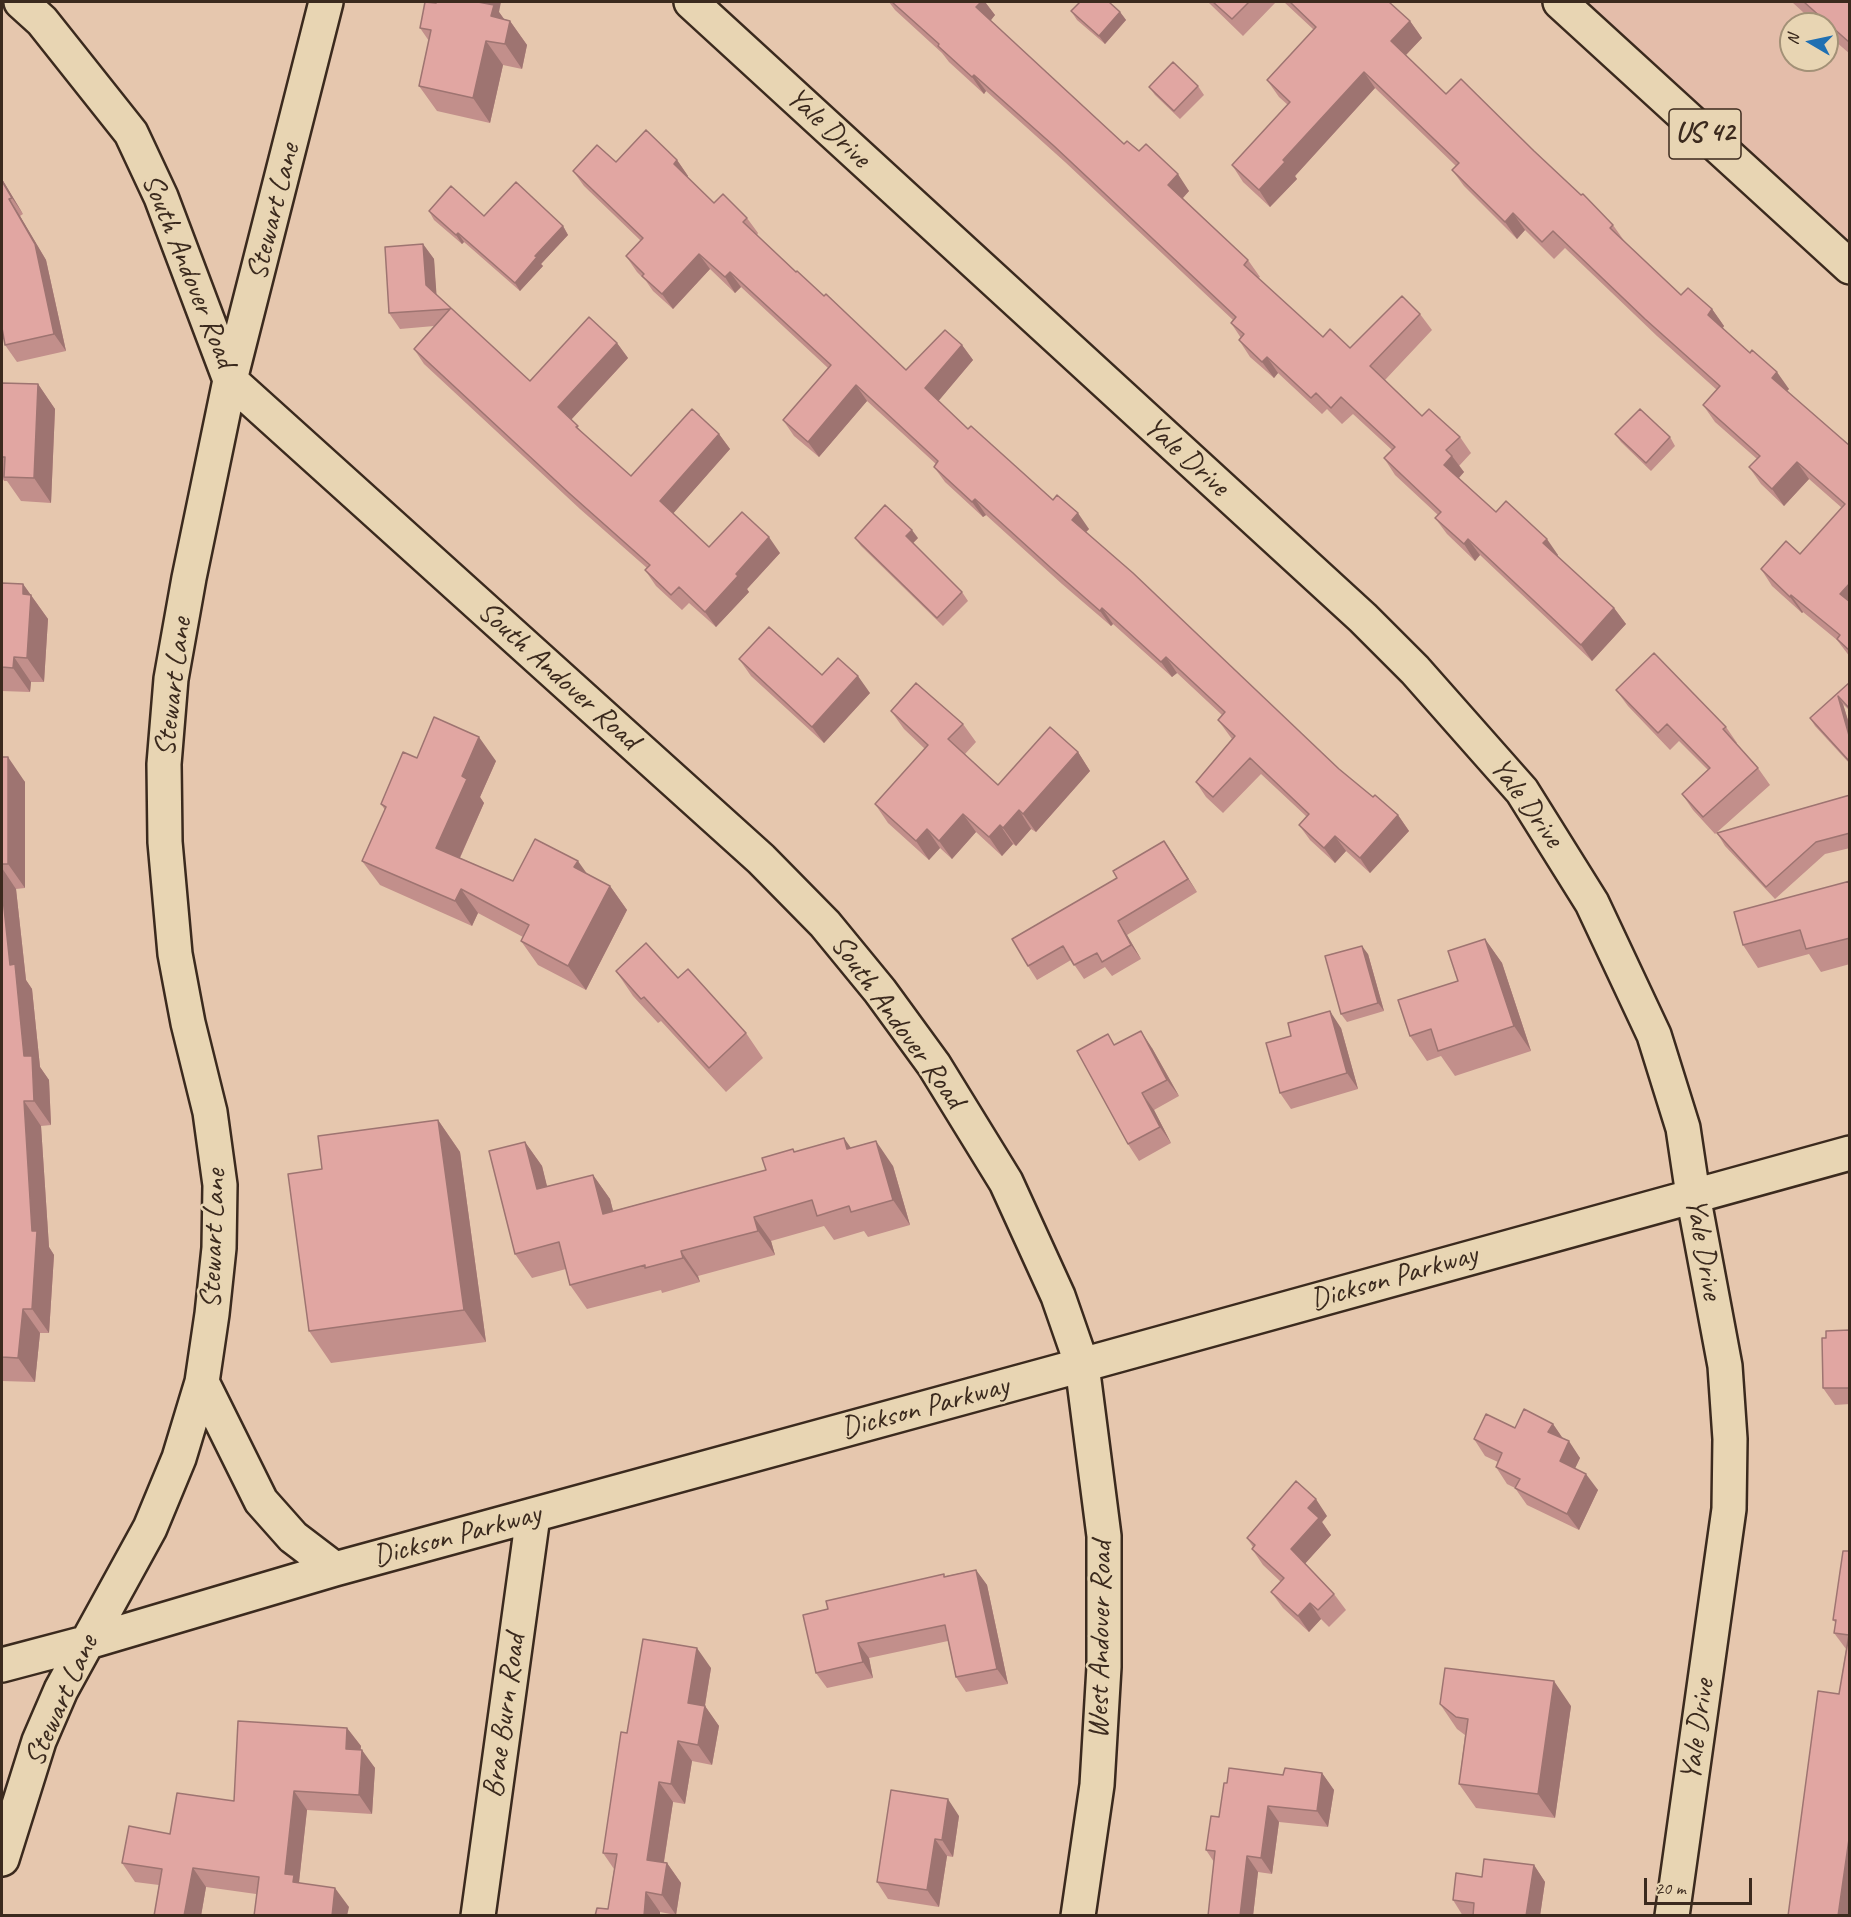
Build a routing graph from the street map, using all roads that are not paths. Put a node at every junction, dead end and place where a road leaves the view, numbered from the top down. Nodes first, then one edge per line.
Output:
1 (21, 2) edge
2 (326, 2) edge
3 (691, 2) edge
4 (1560, 2) edge
5 (1850, 267) edge
6 (230, 380) junction
7 (1850, 1153) edge
8 (1693, 1195) junction
9 (1082, 1365) junction
10 (202, 1382) junction
11 (533, 1516) junction
12 (335, 1569) junction
13 (85, 1643) junction
14 (2, 1665) edge
15 (2, 1859) edge
16 (478, 1916) edge
17 (1078, 1916) edge
18 (1672, 1916) edge

1 - 6 street, South Andover Road
2 - 6 street, Stewart Lane
3 - 8 street, Yale Drive
4 - 5 street, US 42
6 - 9 street, South Andover Road
6 - 10 street, Stewart Lane
7 - 8 street, Dickson Parkway
8 - 9 street, Dickson Parkway
8 - 18 street, Yale Drive
9 - 11 street, Dickson Parkway
9 - 17 street, West Andover Road
10 - 12 street
10 - 13 street, Stewart Lane
11 - 12 street, Dickson Parkway
11 - 16 street, Brae Burn Road
12 - 13 street, Dickson Parkway
13 - 14 street, Dickson Parkway
13 - 15 street, Stewart Lane

